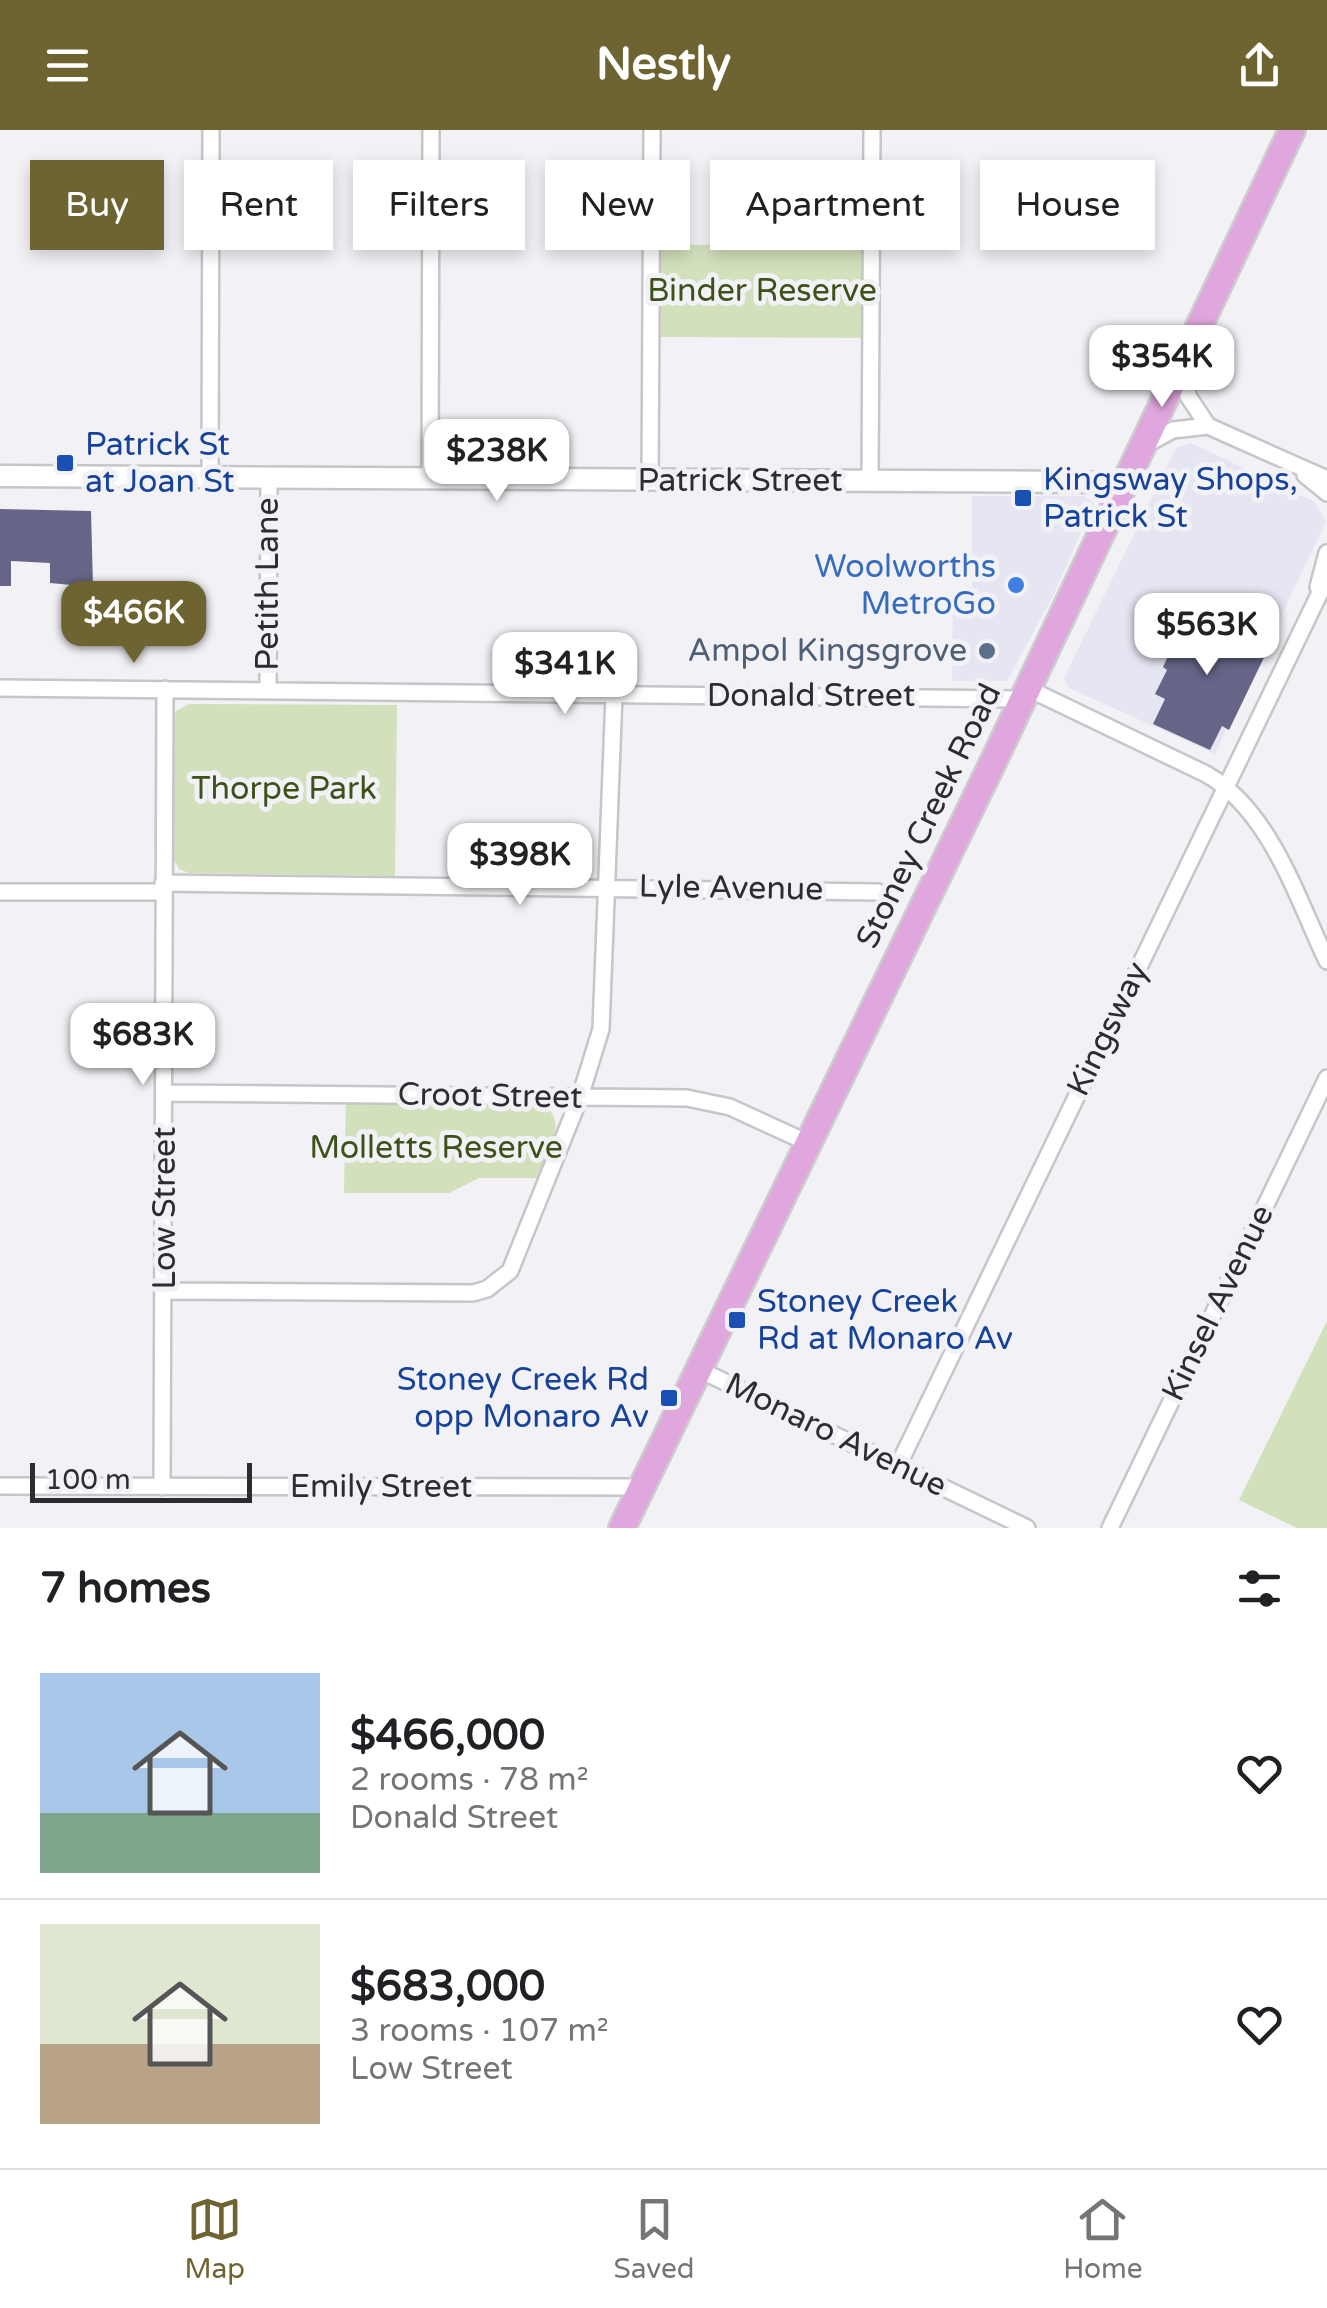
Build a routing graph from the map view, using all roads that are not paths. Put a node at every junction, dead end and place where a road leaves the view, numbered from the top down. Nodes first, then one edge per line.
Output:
1 (210, 130) edge
2 (431, 130) edge
3 (652, 130) edge
4 (872, 130) edge
5 (1292, 130) edge
6 (1186, 353) junction
7 (1208, 426) junction
8 (1137, 452) junction
9 (1294, 466) junction
10 (0, 476) edge
11 (1324, 476) edge
12 (269, 477) junction
13 (210, 478) junction
14 (430, 478) junction
15 (650, 481) junction
16 (870, 481) junction
17 (1120, 486) junction
18 (1327, 493) edge
19 (1327, 552) edge
20 (1322, 585) edge
21 (0, 688) edge
22 (165, 689) junction
23 (268, 690) junction
24 (1025, 693) junction
25 (614, 695) junction
26 (1225, 787) junction
27 (606, 887) junction
28 (163, 888) junction
29 (0, 892) edge
30 (878, 892) dead end
31 (1327, 961) edge
32 (1327, 1079) edge
33 (166, 1093) junction
34 (580, 1097) junction
35 (806, 1142) junction
36 (165, 1292) junction
37 (698, 1369) junction
38 (898, 1466) junction
39 (0, 1486) edge
40 (162, 1487) junction
41 (642, 1487) junction
42 (622, 1528) edge
43 (1027, 1528) edge
44 (1110, 1528) edge

1 - 13 street
2 - 14 street
3 - 15 street
4 - 16 street
5 - 6 main road, Stoney Creek Road
6 - 7 street
6 - 8 main road, Stoney Creek Road
7 - 8 street
7 - 9 street
8 - 17 main road, Stoney Creek Road
9 - 11 street
9 - 18 street
10 - 13 street, Patrick Street
12 - 13 street, Patrick Street
12 - 14 street, Patrick Street
12 - 23 street, Petith Lane
14 - 15 street, Patrick Street
15 - 16 street, Patrick Street
16 - 17 street, Patrick Street
17 - 24 main road, Stoney Creek Road
19 - 20 street, Kingsway
20 - 26 street, Kingsway
21 - 22 street, Donald Street
22 - 23 street, Donald Street
22 - 28 street, Low Street
23 - 25 street, Donald Street
24 - 25 street, Donald Street
24 - 26 street
24 - 35 main road, Stoney Creek Road
25 - 27 street
26 - 31 street
26 - 38 street, Kingsway
27 - 28 street, Lyle Avenue
27 - 30 street, Lyle Avenue
27 - 34 street
28 - 29 street, Lyle Avenue
28 - 33 street, Low Street
32 - 44 street, Kinsel Avenue
33 - 34 street, Croot Street
33 - 36 street, Low Street
34 - 35 street, Croot Street
34 - 36 street
35 - 37 main road, Stoney Creek Road
36 - 40 street, Low Street
37 - 38 street, Monaro Avenue
37 - 41 main road, Stoney Creek Road
38 - 43 street, Monaro Avenue
39 - 40 street, Emily Street
40 - 41 street, Emily Street
41 - 42 main road, Stoney Creek Road

